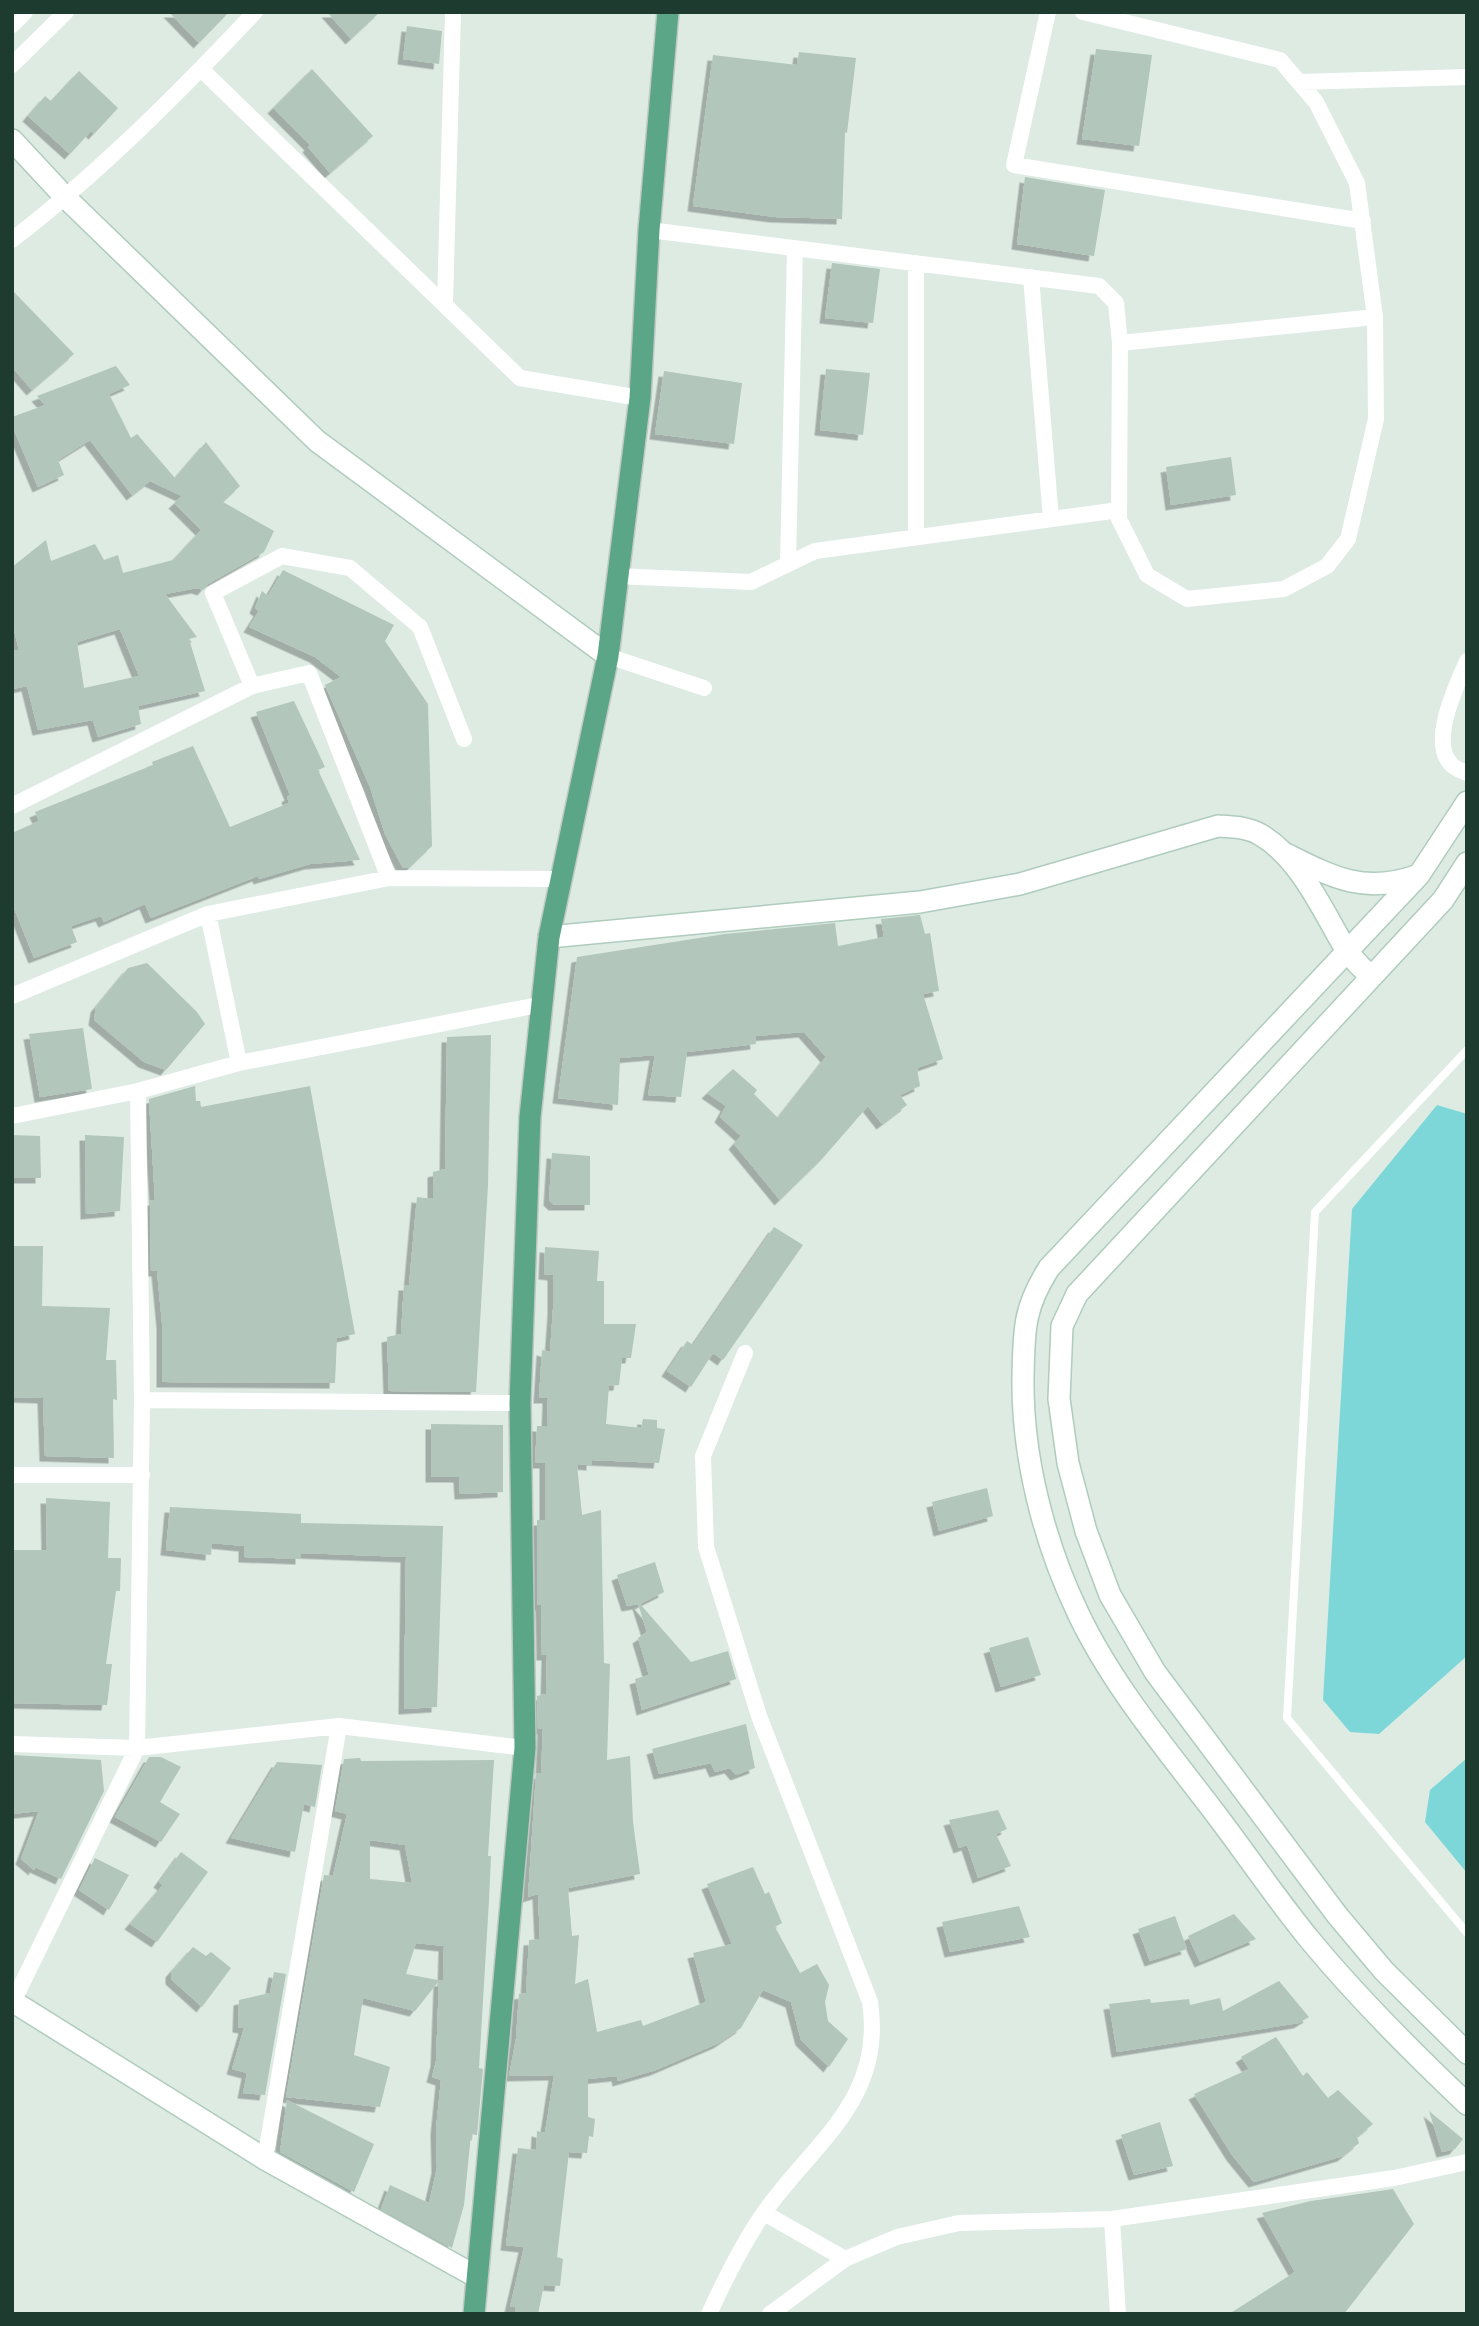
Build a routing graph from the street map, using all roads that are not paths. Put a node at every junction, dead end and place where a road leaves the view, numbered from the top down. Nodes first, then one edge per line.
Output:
1 (25, 12) edge
2 (66, 12) edge
3 (255, 12) edge
4 (453, 12) edge
5 (668, 12) edge
6 (1048, 12) edge
7 (1083, 12) edge
8 (12, 25) edge
9 (12, 65) edge
10 (201, 69) junction
11 (1467, 77) edge
12 (1299, 82) junction
13 (12, 139) edge
14 (66, 198) junction
15 (1363, 221) junction
16 (649, 230) junction
17 (12, 240) edge
18 (795, 248) junction
19 (916, 263) junction
20 (1031, 277) junction
21 (445, 303) junction
22 (1375, 317) junction
23 (1120, 343) junction
24 (640, 398) junction
25 (1119, 510) junction
26 (1051, 519) junction
27 (916, 537) junction
28 (788, 564) junction
29 (616, 576) junction
30 (608, 656) junction
31 (1467, 661) edge
32 (252, 686) junction
33 (704, 688) dead end
34 (464, 739) dead end
35 (1467, 773) edge
36 (1467, 802) edge
37 (12, 806) edge
38 (1280, 851) junction
39 (1467, 863) edge
40 (1419, 875) junction
41 (389, 878) junction
42 (563, 879) junction
43 (208, 914) junction
44 (549, 937) junction
45 (1347, 951) junction
46 (1371, 977) junction
47 (12, 996) edge
48 (543, 1004) junction
49 (1467, 1050) edge
50 (239, 1063) junction
51 (138, 1091) junction
52 (12, 1116) edge
53 (745, 1353) dead end
54 (142, 1399) junction
55 (520, 1403) junction
56 (12, 1475) edge
57 (142, 1475) junction
58 (339, 1726) junction
59 (12, 1744) edge
60 (137, 1748) junction
61 (525, 1748) junction
62 (1467, 1933) edge
63 (13, 2002) edge
64 (1467, 2053) edge
65 (1467, 2104) edge
66 (265, 2159) junction
67 (1467, 2162) edge
68 (764, 2213) junction
69 (1112, 2219) junction
70 (845, 2259) junction
71 (477, 2277) junction
72 (474, 2314) edge
73 (709, 2314) edge
74 (770, 2314) edge
75 (1118, 2314) edge

1 - 8 street
2 - 9 street
3 - 10 street
4 - 21 street
5 - 16 main road
6 - 15 street
7 - 12 street
10 - 14 street
10 - 21 street
11 - 12 street
12 - 15 street
13 - 14 street
14 - 17 street
14 - 30 street
15 - 22 street
16 - 18 street
16 - 24 main road
18 - 19 street
18 - 28 street
19 - 20 street
19 - 27 street
20 - 23 street
20 - 26 street
21 - 24 street
22 - 23 street
22 - 25 street
23 - 25 street
24 - 29 main road
25 - 26 street
26 - 27 street
27 - 28 street
28 - 29 street
29 - 30 main road
30 - 33 street
30 - 42 main road
31 - 35 street
32 - 34 street
32 - 37 street
32 - 41 street
36 - 40 street
38 - 40 street
38 - 44 street
38 - 45 street
39 - 46 street
40 - 45 street
41 - 42 street
41 - 43 street
42 - 44 main road
43 - 47 street
43 - 50 street
44 - 48 main road
45 - 46 street
45 - 65 street
46 - 64 street
48 - 50 street
48 - 55 main road
49 - 62 lane
50 - 51 street
51 - 52 street
51 - 54 street
53 - 68 street
54 - 55 street
54 - 57 street
55 - 61 main road
56 - 57 street
57 - 60 street
58 - 60 street
58 - 61 street
58 - 66 street
59 - 60 street
60 - 63 street
61 - 71 main road
63 - 66 street
66 - 71 street
67 - 69 street
68 - 70 street
68 - 73 street
69 - 70 street
69 - 75 street
70 - 74 street
71 - 72 main road

